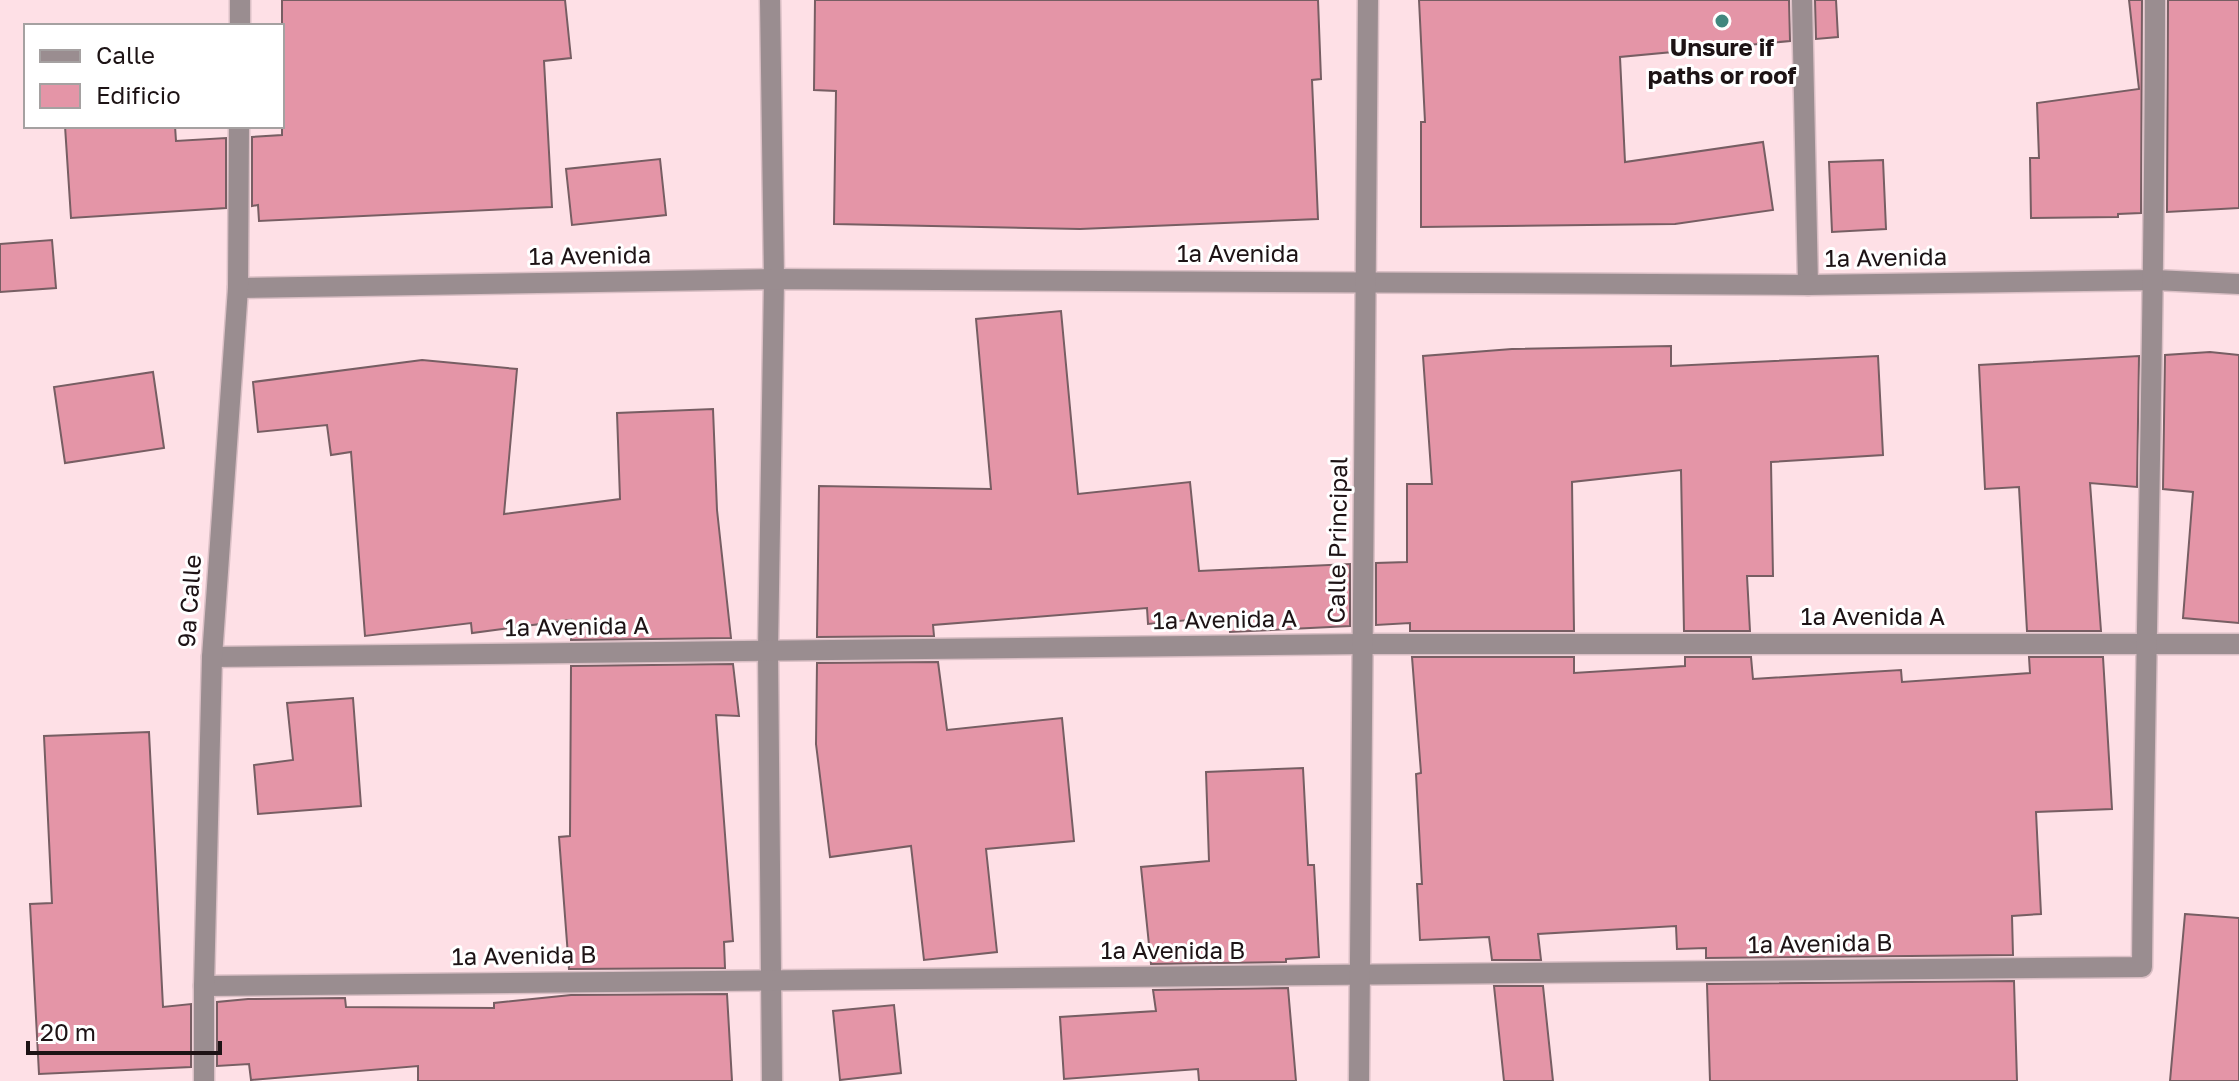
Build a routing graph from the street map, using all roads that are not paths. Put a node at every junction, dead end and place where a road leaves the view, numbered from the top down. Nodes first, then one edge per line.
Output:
1 (240, 0) edge
2 (770, 0) edge
3 (1368, 0) edge
4 (1802, 0) edge
5 (2155, 0) edge
6 (240, 24) edge
7 (239, 128) edge
8 (774, 279) junction
9 (2155, 280) junction
10 (1366, 281) junction
11 (2239, 284) edge
12 (1808, 285) junction
13 (238, 288) junction
14 (2145, 642) junction
15 (1363, 644) junction
16 (2239, 644) edge
17 (768, 651) junction
18 (212, 657) junction
19 (1359, 976) junction
20 (771, 979) junction
21 (204, 986) junction
22 (204, 1081) edge
23 (772, 1081) edge
24 (1359, 1081) edge

1 - 6 street
2 - 8 street
3 - 10 street, Calle Principal
4 - 12 street
5 - 9 street
7 - 13 street, 9a Calle
8 - 10 street, 1a Avenida
8 - 13 street, 1a Avenida
8 - 17 street
9 - 11 street, 1a Avenida
9 - 12 street, 1a Avenida
9 - 14 street
10 - 12 street, 1a Avenida
10 - 15 street, Calle Principal
13 - 18 street, 9a Calle
14 - 15 street, 1a Avenida A
14 - 16 street, 1a Avenida A
14 - 19 street, 1a Avenida B
15 - 17 street, 1a Avenida A
15 - 19 street, Calle Principal
17 - 18 street, 1a Avenida A
17 - 20 street
18 - 21 street, 9a Calle
19 - 20 street, 1a Avenida B
19 - 24 street, Calle Principal
20 - 21 street, 1a Avenida B
20 - 23 street
21 - 22 street, 9a Calle

